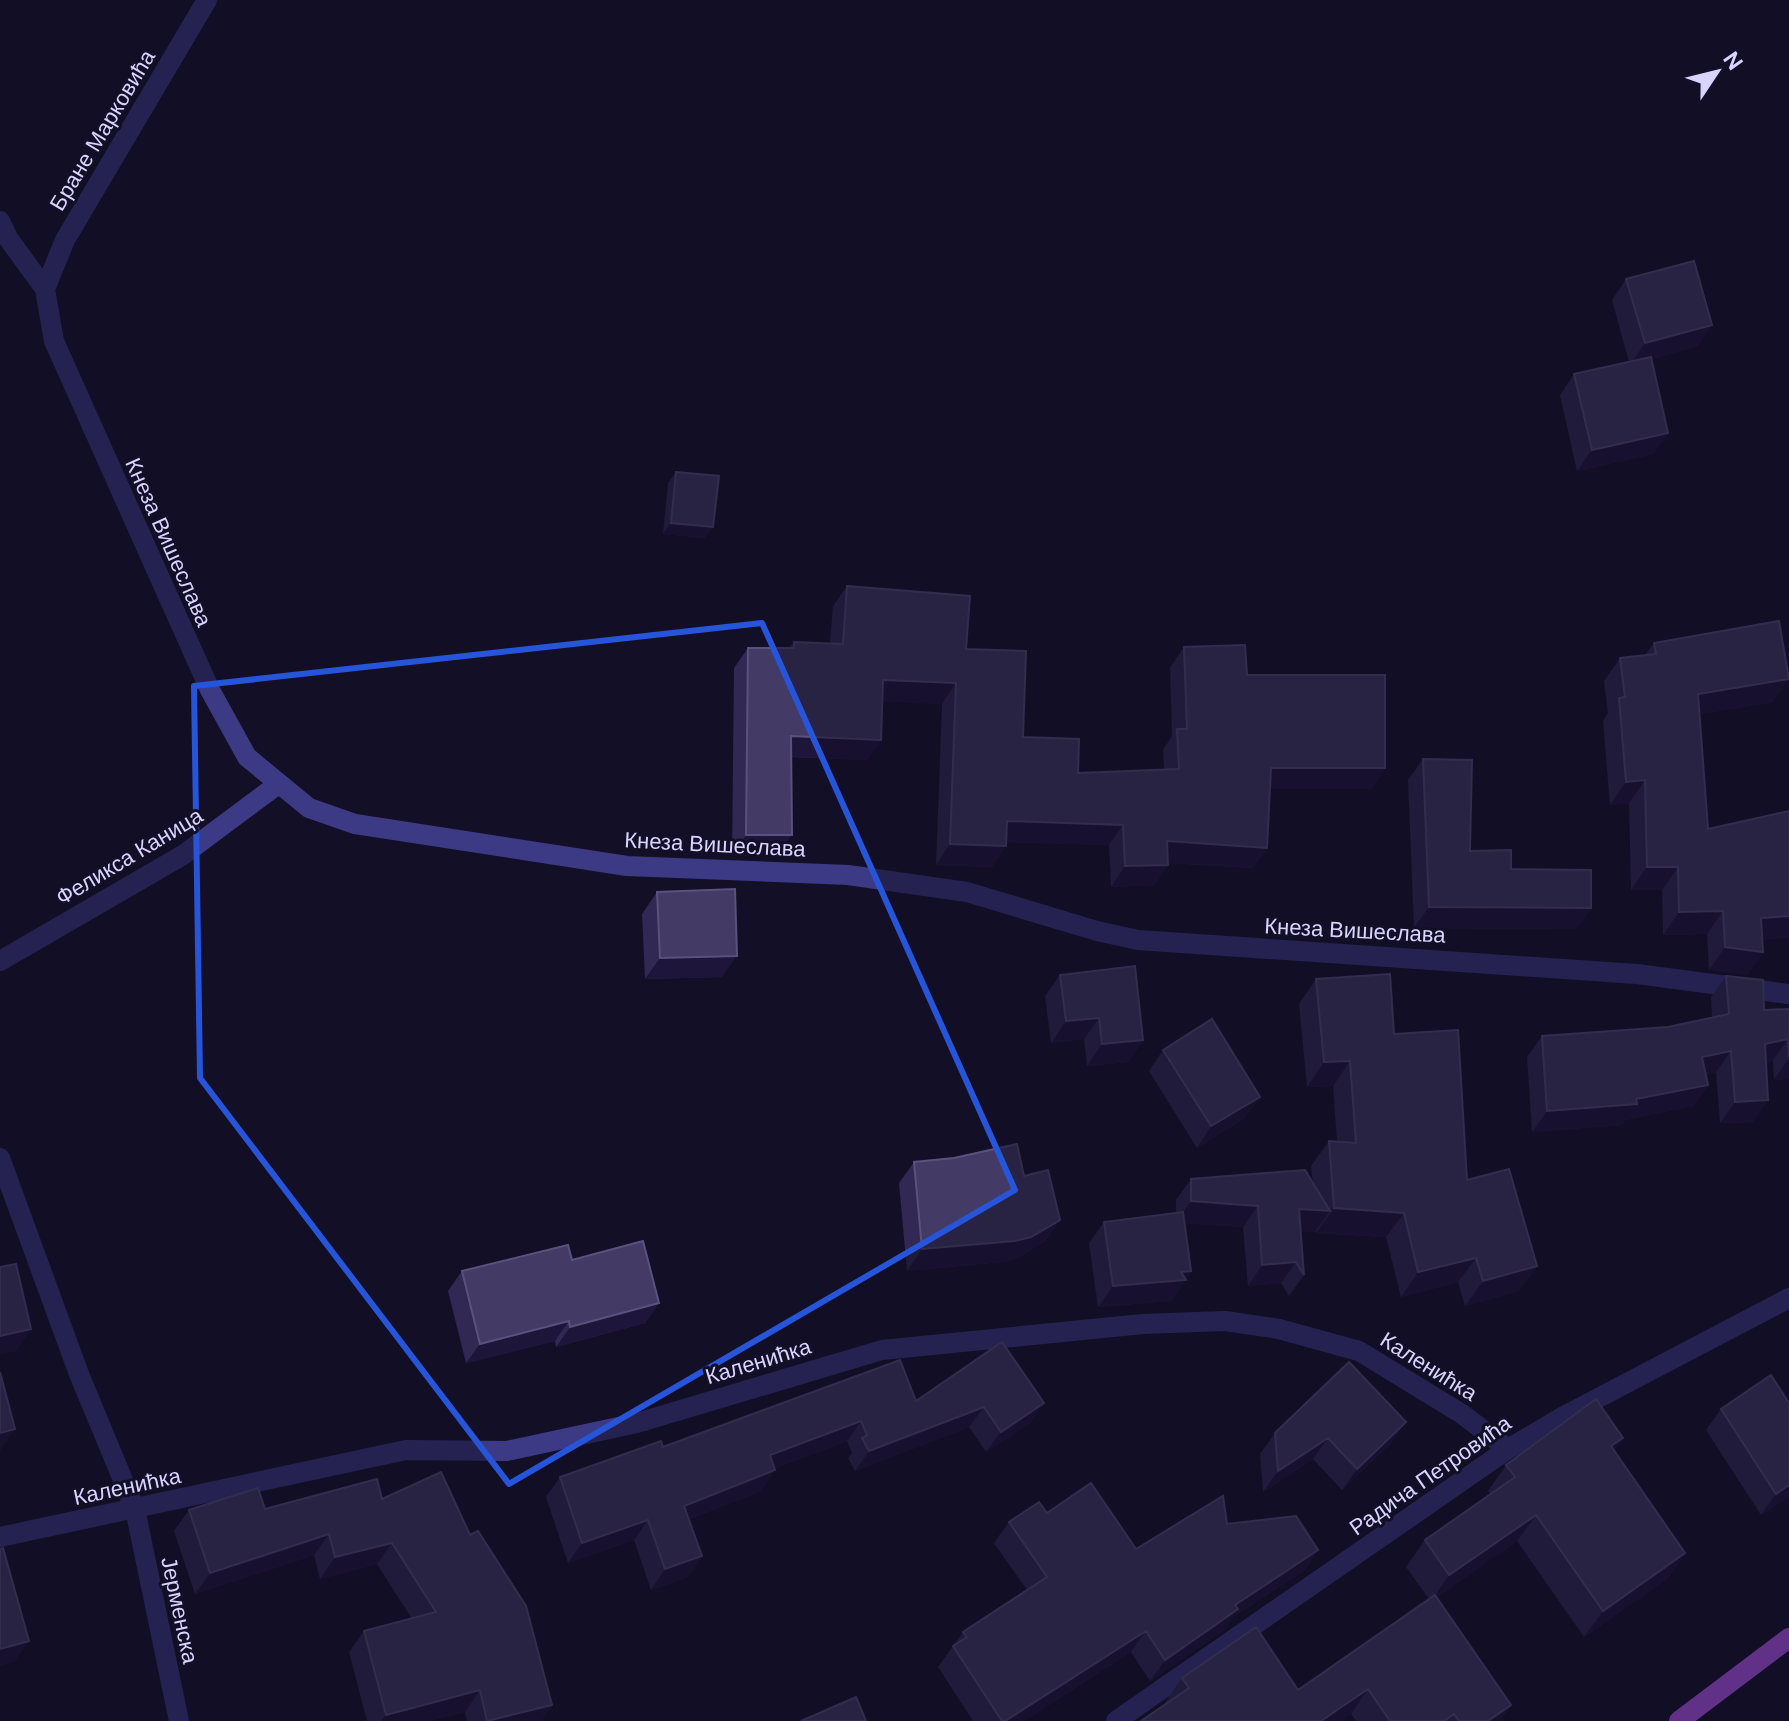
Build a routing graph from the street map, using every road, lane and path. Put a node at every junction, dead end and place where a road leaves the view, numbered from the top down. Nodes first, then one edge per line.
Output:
1 (207, 0) edge
2 (0, 221) edge
3 (45, 289) junction
4 (277, 785) junction
5 (0, 961) edge
6 (1789, 994) edge
7 (0, 1158) edge
8 (1789, 1298) edge
9 (1508, 1449) junction
10 (135, 1509) junction
11 (0, 1537) edge
12 (1789, 1638) edge
13 (179, 1721) edge
14 (1116, 1721) edge
15 (1679, 1721) edge

1 - 3 street, Бране Марковића
2 - 3 street, Кнеза Вишеслава
3 - 4 street, Кнеза Вишеслава
4 - 5 street, Феликса Каница
4 - 6 street, Кнеза Вишеслава
7 - 10 street, Јерменска
8 - 9 street, Радича Петровића
9 - 10 street, Каленићка
9 - 14 street, Радича Петровића
10 - 11 street, Каленићка
10 - 13 street, Јерменска
12 - 15 main road

